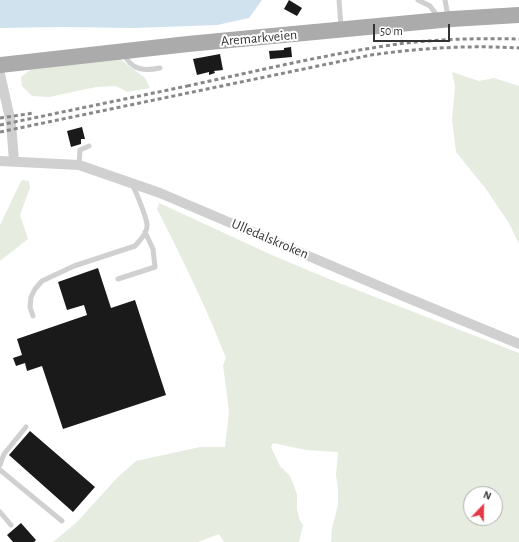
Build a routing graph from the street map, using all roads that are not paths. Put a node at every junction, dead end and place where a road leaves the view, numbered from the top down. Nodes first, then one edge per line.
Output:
1 (339, 0) edge
2 (418, 0) edge
3 (445, 0) edge
4 (519, 15) edge
5 (445, 20) junction
6 (341, 30) junction
7 (123, 52) junction
8 (0, 65) edge
9 (160, 68) dead end
10 (0, 74) edge
11 (3, 101) edge
12 (89, 146) dead end
13 (0, 161) edge
14 (14, 161) junction
15 (79, 165) junction
16 (132, 183) junction
17 (145, 232) junction
18 (118, 278) dead end
19 (33, 316) dead end
20 (519, 344) edge
21 (26, 427) dead end
22 (0, 465) edge
23 (0, 470) edge
24 (0, 512) edge
25 (62, 521) dead end
26 (11, 525) dead end

1 - 6 lane
2 - 5 lane
3 - 5 lane
4 - 5 main road, Aremarkveien
5 - 6 main road, Aremarkveien
6 - 7 main road, Aremarkveien
7 - 8 main road, Aremarkveien
7 - 9 lane
10 - 11 street
11 - 14 street
12 - 15 lane
13 - 14 street, Ulledalskroken
14 - 15 street, Ulledalskroken
15 - 16 street, Ulledalskroken
16 - 17 lane
16 - 20 street, Ulledalskroken
17 - 18 lane
17 - 19 lane
21 - 22 lane
23 - 25 lane
24 - 26 lane

